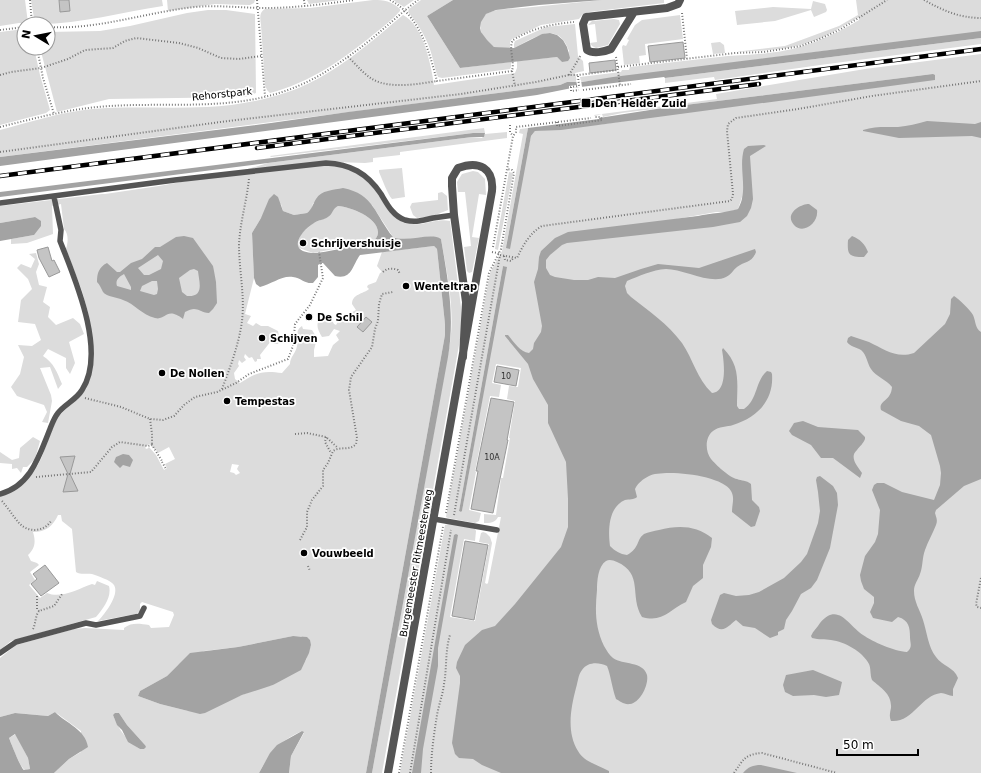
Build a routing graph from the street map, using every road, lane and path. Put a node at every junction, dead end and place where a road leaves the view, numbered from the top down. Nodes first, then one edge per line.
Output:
1 (30, 0) edge
2 (257, 0) edge
3 (304, 0) edge
4 (354, 0) edge
5 (390, 0) edge
6 (418, 0) edge
7 (680, 0) edge
8 (887, 0) edge
9 (924, 0) edge
10 (305, 6) junction
11 (258, 7) junction
12 (404, 11) junction
13 (634, 12) junction
14 (31, 16) edge
15 (981, 18) edge
16 (583, 22) junction
17 (56, 27) edge
18 (16, 28) edge
19 (0, 30) edge
20 (586, 47) junction
21 (39, 56) edge
22 (261, 56) junction
23 (348, 57) junction
24 (687, 59) junction
25 (41, 68) junction
26 (512, 70) junction
27 (618, 71) junction
28 (0, 75) edge
29 (569, 75) junction
30 (578, 76) junction
31 (437, 81) junction
32 (981, 81) edge
33 (631, 84) dead end
34 (620, 85) junction
35 (515, 86) junction
36 (576, 90) dead end
37 (585, 93) dead end
38 (265, 96) junction
39 (54, 114) junction
40 (589, 117) dead end
41 (596, 117) dead end
42 (557, 122) junction
43 (510, 125) dead end
44 (0, 127) edge
45 (513, 136) junction
46 (0, 152) edge
47 (507, 169) junction
48 (249, 172) junction
49 (503, 189) dead end
50 (54, 197) junction
51 (0, 203) edge
52 (454, 215) junction
53 (319, 252) dead end
54 (492, 252) dead end
55 (499, 254) junction
56 (383, 272) dead end
57 (400, 274) dead end
58 (393, 292) dead end
59 (463, 357) junction
60 (222, 389) junction
61 (77, 397) junction
62 (150, 419) junction
63 (295, 434) dead end
64 (326, 437) junction
65 (152, 445) junction
66 (338, 448) junction
67 (331, 454) junction
68 (166, 469) dead end
69 (26, 478) junction
70 (0, 494) edge
71 (0, 498) edge
72 (434, 519) junction
73 (51, 521) dead end
74 (497, 530) dead end
75 (300, 540) dead end
76 (308, 566) dead end
77 (310, 571) dead end
78 (981, 578) edge
79 (62, 594) dead end
80 (37, 596) dead end
81 (144, 608) dead end
82 (981, 608) edge
83 (39, 611) junction
84 (450, 635) dead end
85 (23, 641) junction
86 (0, 652) edge
87 (388, 773) edge
88 (431, 773) edge
89 (734, 773) edge
90 (837, 773) edge

1 - 14 path
2 - 11 path
3 - 10 path
4 - 10 path
5 - 12 path
6 - 12 path, Rehorstpark
7 - 13 street
7 - 24 path
8 - 24 path
9 - 15 path
10 - 11 path
11 - 17 path
11 - 22 path
12 - 23 path, Rehorstpark
12 - 31 path
13 - 16 street
13 - 20 street
16 - 20 street
16 - 26 path
18 - 19 path
20 - 29 path
21 - 25 path
22 - 25 path
22 - 38 path
23 - 31 path
23 - 38 path, Rehorstpark
24 - 27 path
25 - 28 path
25 - 39 path
26 - 31 path
26 - 35 path
27 - 30 path
27 - 34 path
29 - 30 path
29 - 35 path
30 - 36 path
32 - 55 path
33 - 34 path
34 - 37 path
35 - 46 path
38 - 39 path, Rehorstpark
39 - 44 path, Rehorstpark
40 - 42 path
41 - 42 path
42 - 45 path
43 - 45 path
45 - 47 path
47 - 49 path
47 - 55 path
48 - 50 lane
48 - 52 lane
48 - 60 path
50 - 51 lane
50 - 61 lane
52 - 59 street, Burgemeester Ritmeesterweg
52 - 59 street, Burgemeester Ritmeesterweg
53 - 60 path
54 - 55 path
56 - 57 path
58 - 66 path
59 - 72 street, Burgemeester Ritmeesterweg
60 - 62 path
61 - 62 path
61 - 69 lane
62 - 65 path
63 - 64 path
64 - 66 path
64 - 67 path
65 - 68 path
65 - 69 path
66 - 67 path
67 - 75 path
69 - 70 lane
71 - 73 path
72 - 74 lane
72 - 87 street, Burgemeester Ritmeesterweg
76 - 77 path
78 - 82 path
79 - 83 path
80 - 83 path
81 - 85 lane
83 - 85 path
84 - 88 path
85 - 86 lane
89 - 90 path

